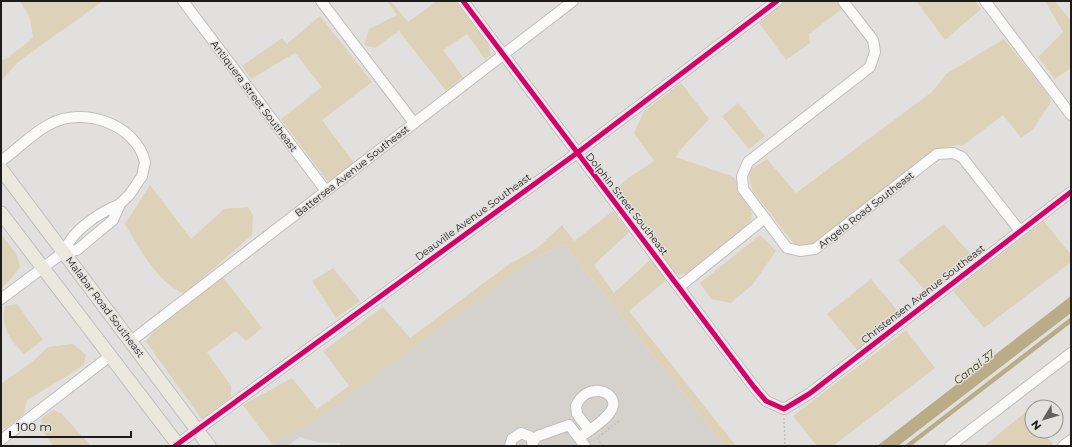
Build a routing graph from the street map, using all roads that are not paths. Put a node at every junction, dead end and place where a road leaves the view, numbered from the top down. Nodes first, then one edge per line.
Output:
1 (183, 1) edge
2 (321, 1) edge
3 (463, 1) edge
4 (573, 1) edge
5 (777, 1) edge
6 (843, 1) edge
7 (985, 1) edge
8 (503, 55) junction
9 (1071, 115) edge
10 (414, 123) junction
11 (576, 153) junction
12 (1, 161) edge
13 (1, 169) edge
14 (326, 191) junction
15 (1071, 192) edge
16 (1, 213) edge
17 (765, 218) junction
18 (1020, 231) junction
19 (64, 252) junction
20 (43, 267) junction
21 (679, 287) junction
22 (1, 299) edge
23 (131, 341) junction
24 (1071, 353) edge
25 (110, 356) junction
26 (784, 409) joint
27 (197, 430) junction
28 (590, 430) dead end
29 (1, 440) edge
30 (1071, 440) edge
31 (534, 442) edge
32 (582, 442) edge
33 (177, 445) edge
34 (209, 446) edge
35 (510, 446) edge
36 (950, 446) edge
37 (1063, 446) edge

1 - 14 street, Antiquera Street Southeast
2 - 10 street
3 - 8 street, Dolphin Street Southeast
4 - 8 street, Battersea Avenue Southeast
5 - 11 street, Deauville Avenue Southeast
6 - 17 street, Angelo Road Southeast
7 - 9 street
8 - 10 street, Battersea Avenue Southeast
8 - 11 street, Dolphin Street Southeast
10 - 14 street, Battersea Avenue Southeast
11 - 21 street, Dolphin Street Southeast
11 - 27 street, Deauville Avenue Southeast
12 - 19 street
13 - 19 main road, Malabar Road Southeast
14 - 23 street, Battersea Avenue Southeast
15 - 18 street, Christensen Avenue Southeast
16 - 20 main road
17 - 18 street, Angelo Road Southeast
17 - 21 street
18 - 26 street, Christensen Avenue Southeast
19 - 20 street
19 - 23 main road, Malabar Road Southeast
20 - 22 street
20 - 25 main road
21 - 26 street, Dolphin Street Southeast
23 - 27 main road, Malabar Road Southeast
24 - 36 street
25 - 29 street
25 - 33 main road
27 - 33 street, Deauville Avenue Southeast
27 - 34 main road, Malabar Road Southeast
28 - 32 street
30 - 37 street
31 - 32 street
31 - 35 street

